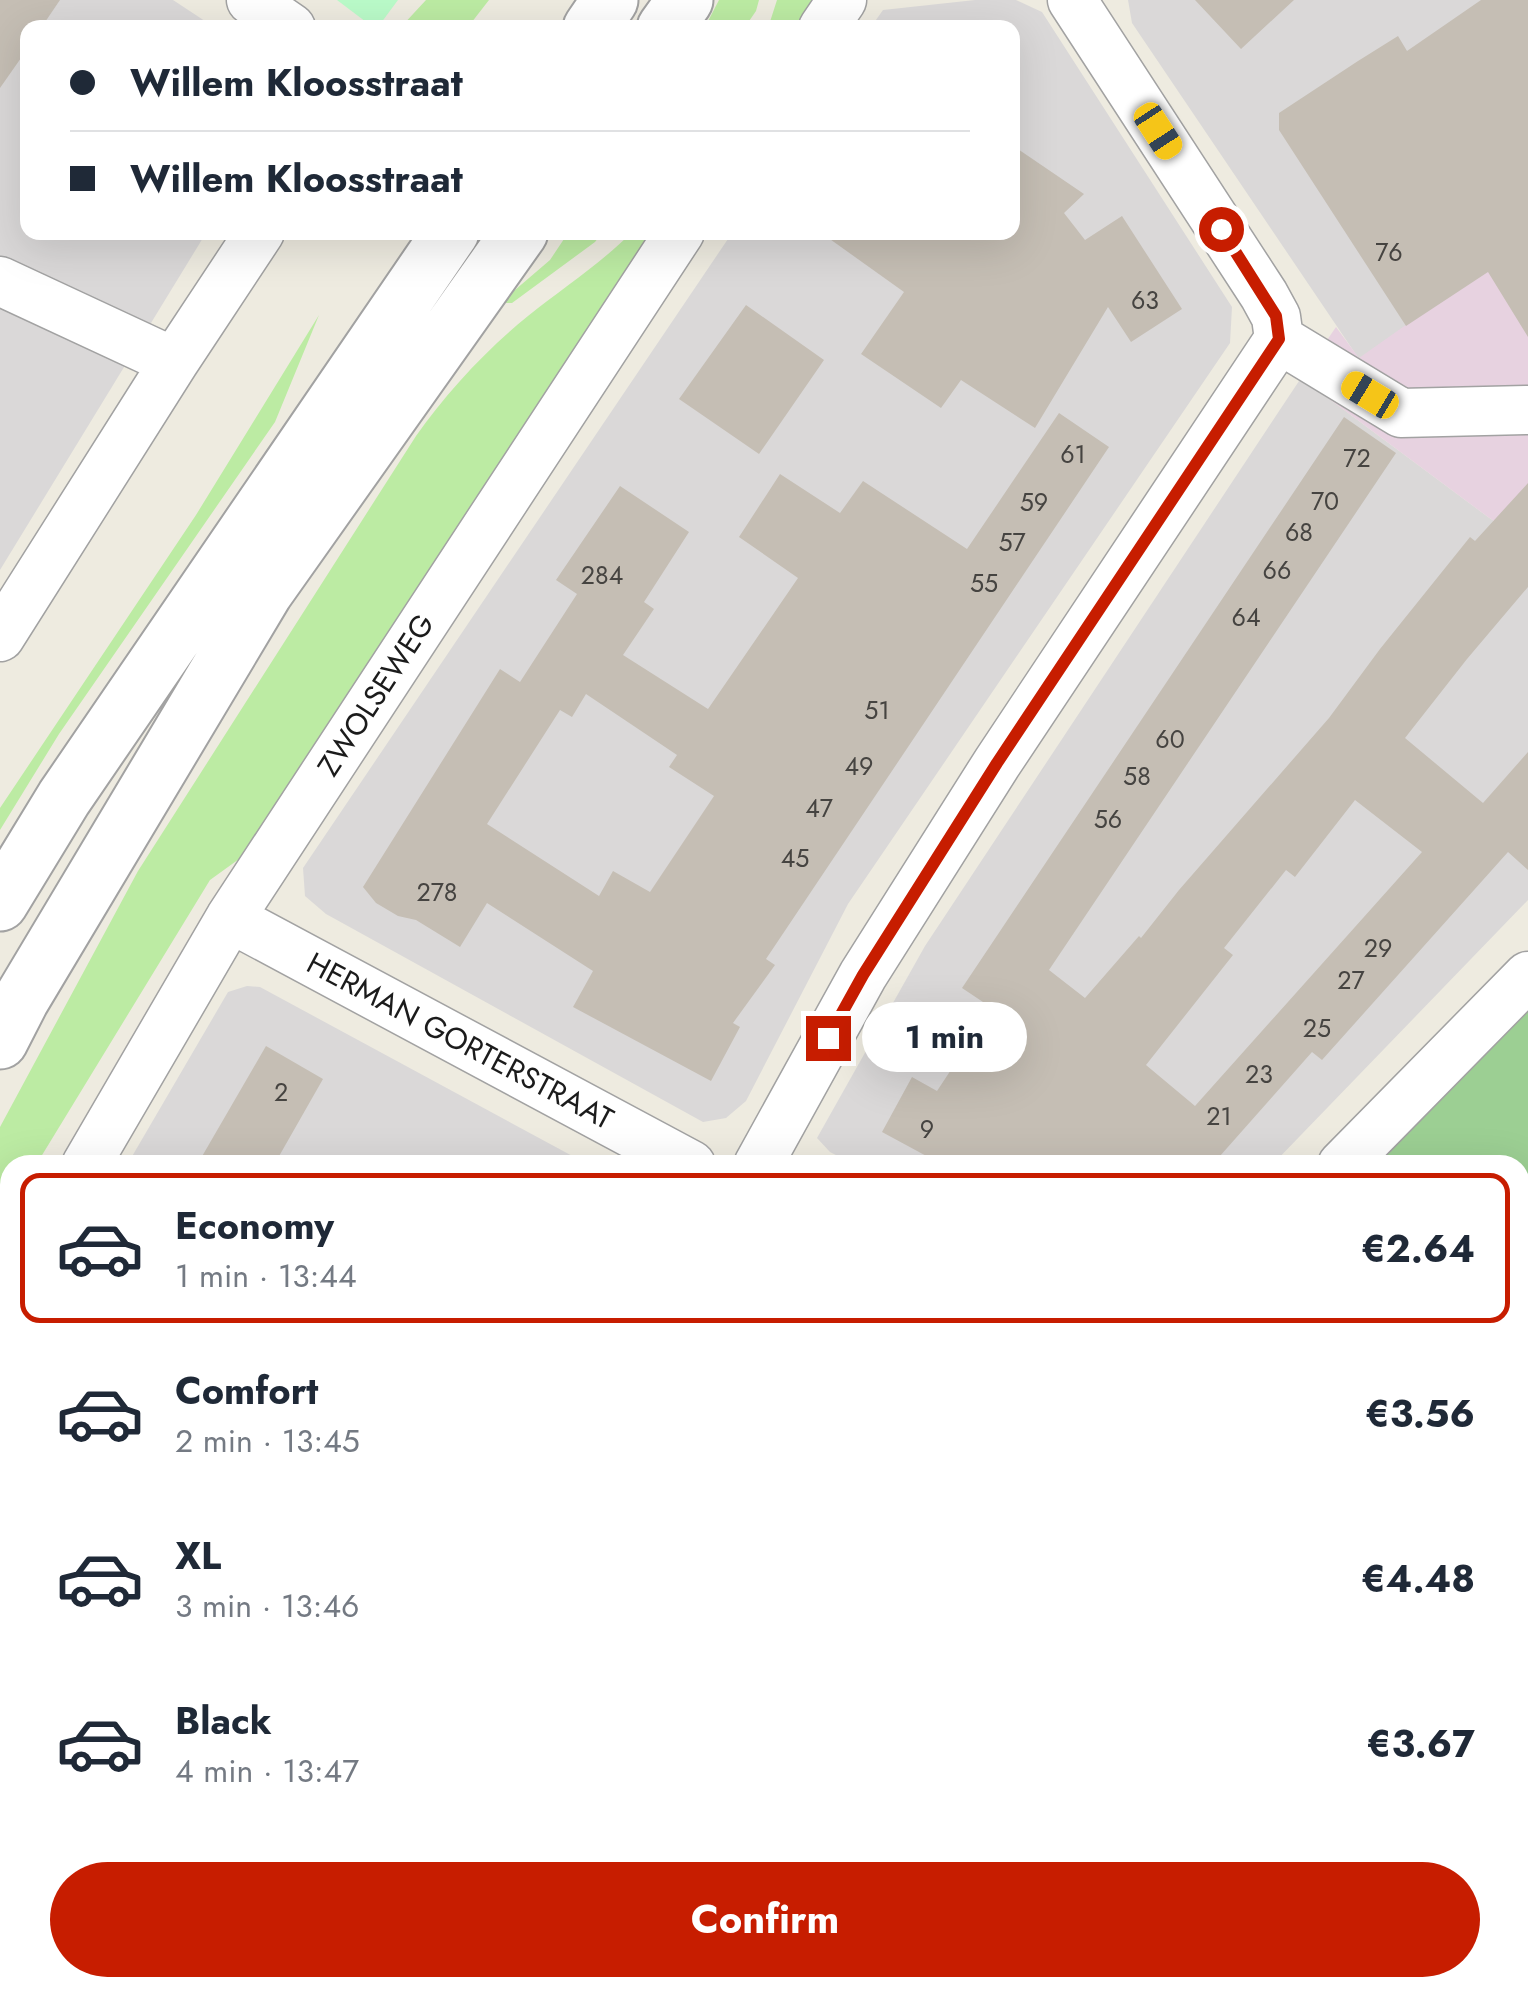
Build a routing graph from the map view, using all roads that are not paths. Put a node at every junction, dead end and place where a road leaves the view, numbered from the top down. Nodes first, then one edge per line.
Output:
1 (250, 0) edge
2 (1072, 0) edge
3 (279, 20) edge
4 (255, 240) edge
5 (446, 240) edge
6 (514, 240) edge
7 (675, 240) edge
8 (0, 281) edge
9 (1279, 339) junction
10 (174, 362) junction
11 (1526, 410) edge
12 (0, 636) edge
13 (0, 903) edge
14 (230, 918) junction
15 (1528, 976) edge
16 (0, 1041) edge
17 (92, 1155) edge
18 (672, 1155) edge
19 (764, 1155) edge
20 (1352, 1155) edge

1 - 3 street
2 - 9 street
4 - 10 street
5 - 13 street
6 - 16 street
7 - 14 street, ZWOLSEWEG
8 - 10 street
9 - 11 street
9 - 19 street
10 - 12 street
14 - 17 street, ZWOLSEWEG
14 - 18 street, HERMAN GORTERSTRAAT
15 - 20 street

